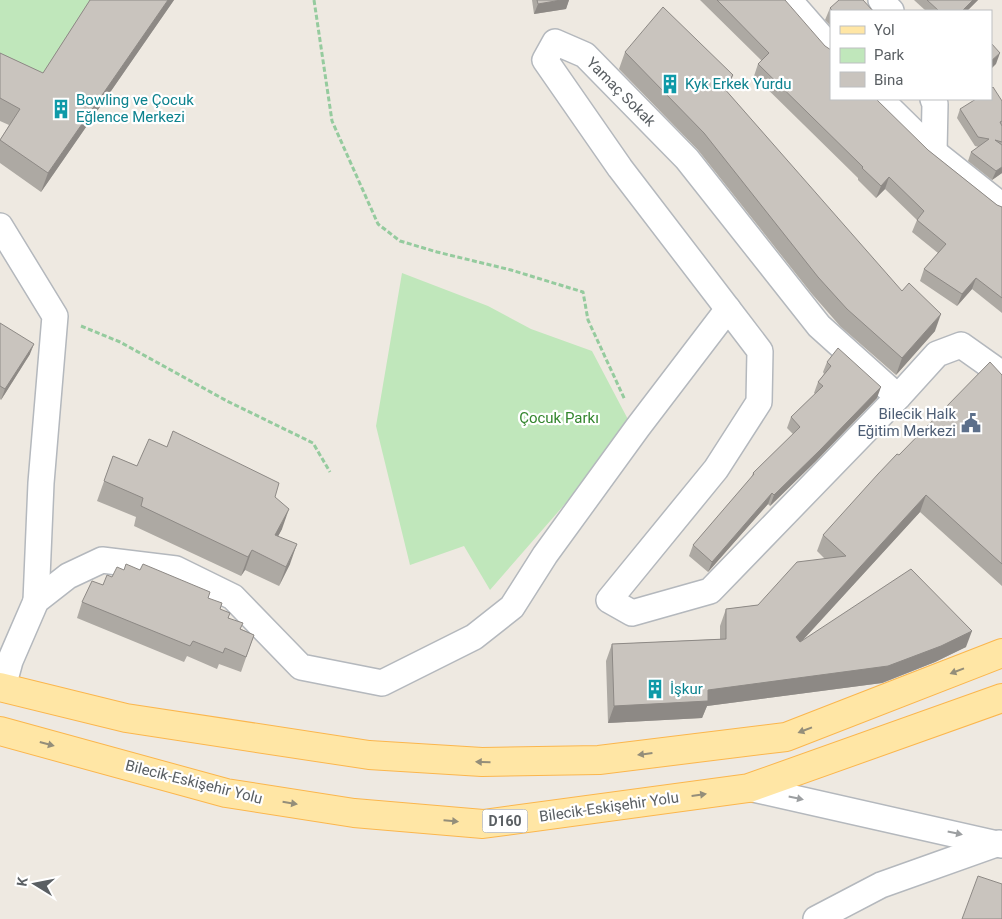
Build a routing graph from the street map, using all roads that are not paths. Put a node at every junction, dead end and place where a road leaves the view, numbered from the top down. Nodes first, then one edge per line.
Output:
1 (790, 0) edge
2 (881, 0) edge
3 (890, 10) edge
4 (830, 47) edge
5 (881, 100) edge
6 (933, 100) edge
7 (934, 152) junction
8 (1002, 206) edge
9 (0, 226) edge
10 (728, 309) junction
11 (1002, 374) edge
12 (898, 397) junction
13 (36, 601) junction
14 (1002, 653) edge
15 (2, 687) edge
16 (1002, 698) edge
17 (0, 731) edge
18 (749, 788) junction
19 (1000, 844) edge
20 (816, 919) edge

1 - 4 street
2 - 3 street
5 - 7 street
6 - 7 street
7 - 8 street
9 - 13 street
10 - 12 street
10 - 12 street, Yamaç Sokak
10 - 13 street
11 - 12 street
13 - 15 street
14 -> 15 main road
16 - 18 main road, Bilecik-Eskişehir Yolu / D160
17 -> 18 main road, Bilecik-Eskişehir Yolu / D160
18 -> 19 street
19 - 20 street

